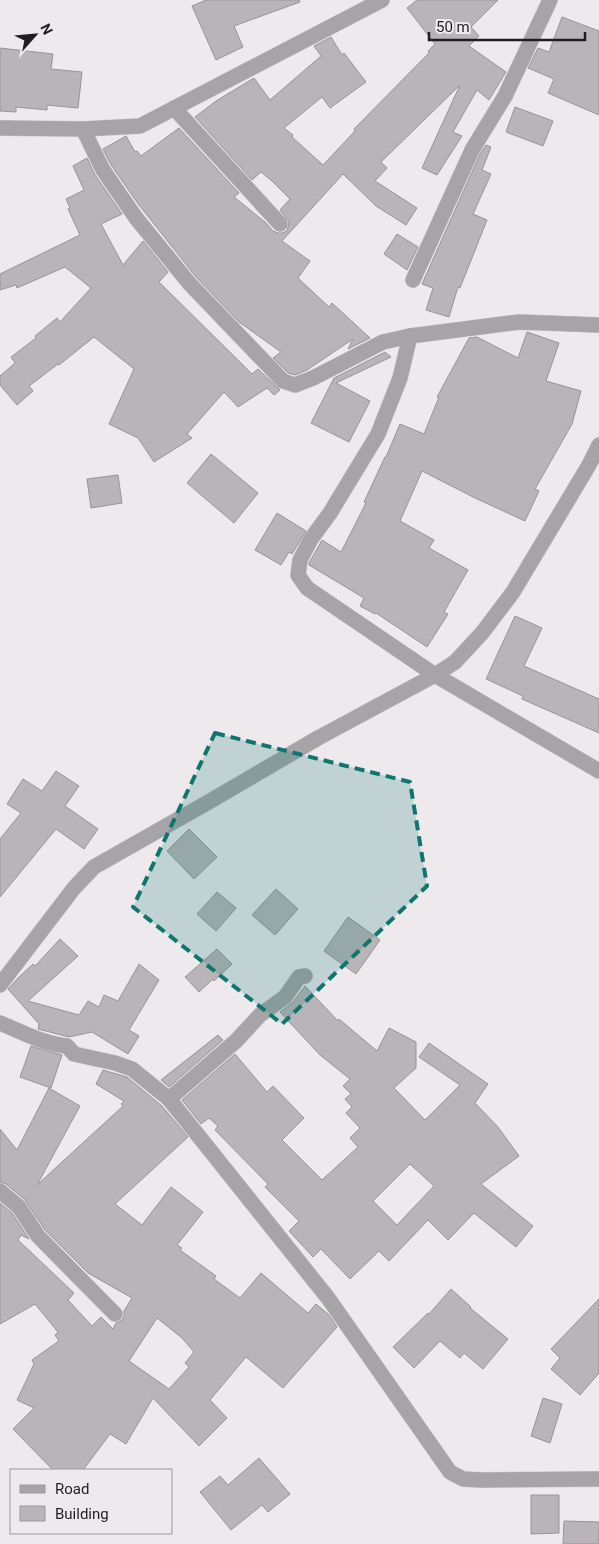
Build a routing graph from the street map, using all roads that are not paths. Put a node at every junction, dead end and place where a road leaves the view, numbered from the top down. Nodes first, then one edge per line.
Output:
1 (382, 0) edge
2 (550, 0) edge
3 (174, 108) junction
4 (0, 128) edge
5 (83, 129) junction
6 (280, 224) dead end
7 (413, 280) dead end
8 (599, 325) edge
9 (410, 336) junction
10 (599, 445) edge
11 (435, 675) junction
12 (599, 771) edge
13 (305, 976) dead end
14 (0, 985) edge
15 (0, 1023) edge
16 (169, 1099) junction
17 (0, 1190) edge
18 (115, 1314) dead end
19 (599, 1479) edge

1 - 3 street
2 - 7 street
3 - 5 street
3 - 6 street
4 - 5 street
5 - 9 street
8 - 9 street
9 - 11 street
10 - 11 street
11 - 12 street
11 - 14 street
13 - 16 street
15 - 16 street
16 - 19 street
17 - 18 street

